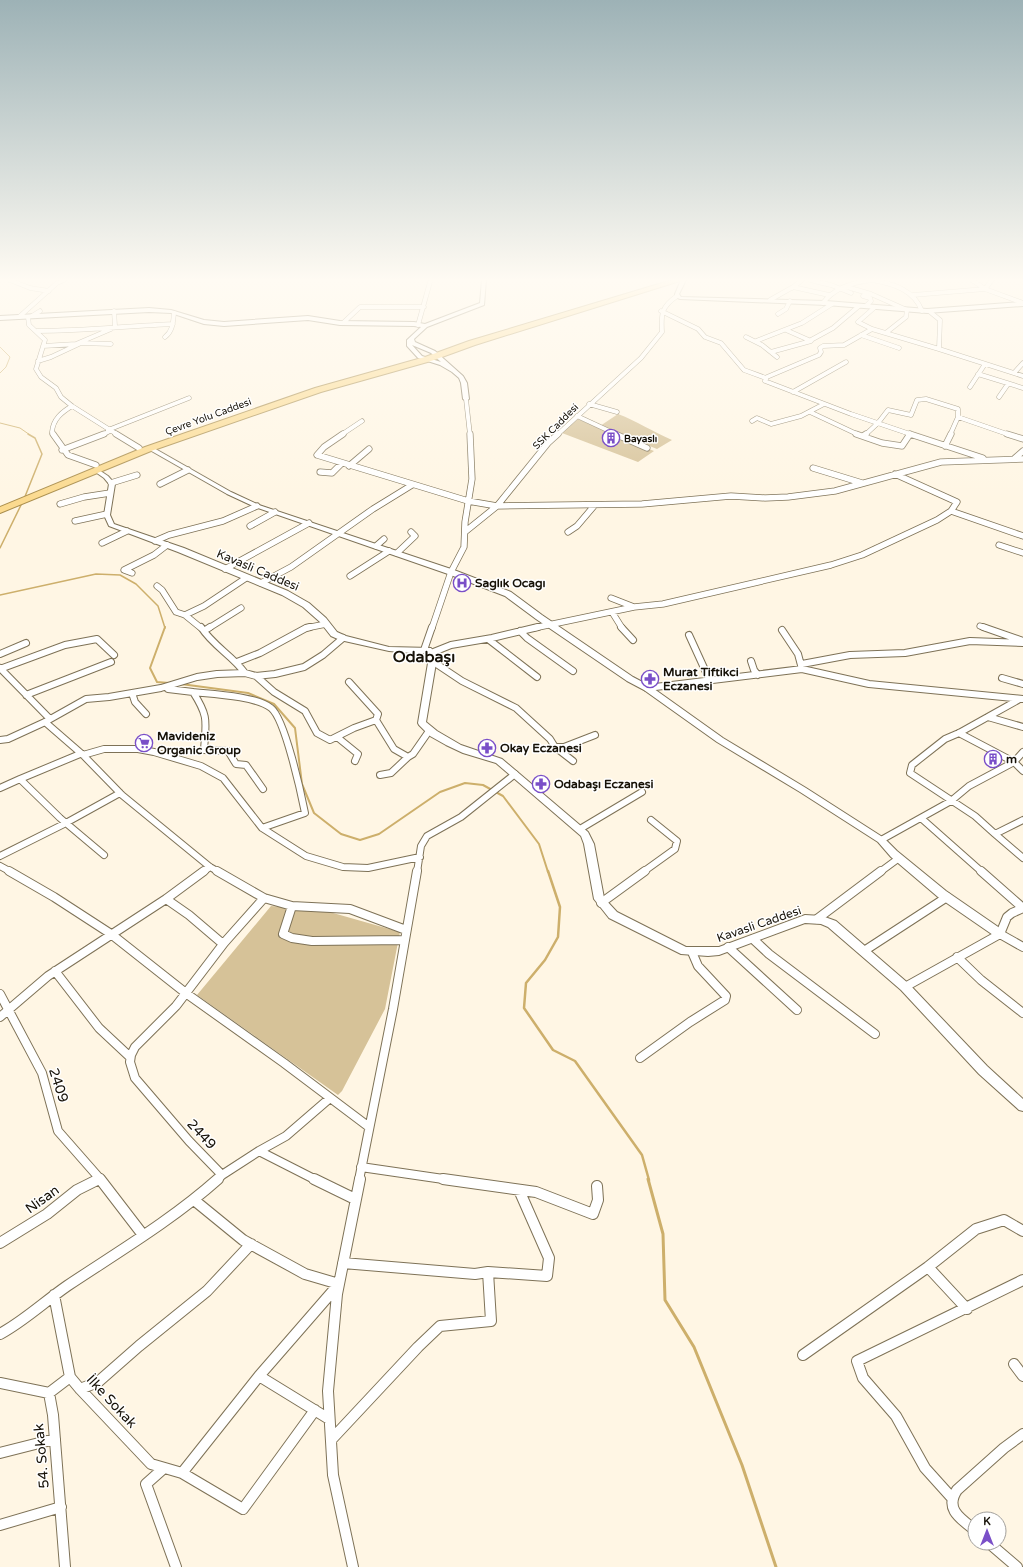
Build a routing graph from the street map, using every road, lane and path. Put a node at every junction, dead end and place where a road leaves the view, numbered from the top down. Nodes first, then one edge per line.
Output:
1 (41, 353) edge
2 (59, 353) edge
3 (433, 353) edge
4 (445, 353) edge
5 (644, 353) edge
6 (730, 353) edge
7 (772, 353) edge
8 (820, 353) edge
9 (953, 353) edge
10 (417, 354) joint
11 (437, 356) junction
12 (777, 357) dead end
13 (428, 359) junction
14 (38, 361) junction
15 (846, 362) dead end
16 (1023, 363) edge
17 (985, 364) junction
18 (452, 370) junction
19 (1014, 373) junction
20 (978, 374) junction
21 (1023, 376) edge
22 (766, 378) junction
23 (1008, 384) junction
24 (970, 387) dead end
25 (1023, 388) edge
26 (793, 392) junction
27 (999, 397) dead end
28 (188, 398) dead end
29 (466, 398) joint
30 (590, 404) junction
31 (824, 404) junction
32 (72, 406) junction
33 (616, 412) dead end
34 (810, 412) junction
35 (577, 416) junction
36 (958, 418) junction
37 (362, 421) dead end
38 (752, 421) dead end
39 (878, 423) junction
40 (109, 431) junction
41 (910, 434) junction
42 (863, 436) junction
43 (1023, 440) edge
44 (945, 446) junction
45 (139, 448) junction
46 (150, 448) junction
47 (647, 448) dead end
48 (369, 449) dead end
49 (62, 450) junction
50 (1023, 451) edge
51 (1015, 458) junction
52 (989, 459) junction
53 (1023, 459) edge
54 (342, 463) junction
55 (349, 466) junction
56 (96, 468) junction
57 (814, 468) dead end
58 (188, 470) junction
59 (320, 472) dead end
60 (895, 474) junction
61 (137, 475) dead end
62 (862, 483) junction
63 (160, 484) dead end
64 (412, 485) junction
65 (111, 488) junction
66 (14, 501) junction
67 (468, 501) junction
68 (0, 504) edge
69 (60, 504) dead end
70 (258, 506) junction
71 (497, 506) junction
72 (594, 506) junction
73 (0, 510) edge
74 (951, 511) junction
75 (275, 512) junction
76 (107, 514) junction
77 (75, 521) dead end
78 (309, 523) junction
79 (250, 526) dead end
80 (127, 530) junction
81 (466, 531) junction
82 (411, 532) dead end
83 (568, 532) dead end
84 (339, 534) junction
85 (1023, 536) edge
86 (384, 539) dead end
87 (155, 541) junction
88 (102, 542) dead end
89 (167, 545) junction
90 (999, 545) dead end
91 (376, 546) junction
92 (393, 552) junction
93 (1023, 553) edge
94 (225, 569) junction
95 (451, 572) junction
96 (132, 574) dead end
97 (350, 576) dead end
98 (246, 578) junction
99 (261, 583) junction
100 (157, 586) dead end
101 (611, 598) dead end
102 (634, 607) junction
103 (241, 608) dead end
104 (612, 612) junction
105 (185, 615) junction
106 (326, 624) junction
107 (551, 625) junction
108 (980, 626) dead end
109 (782, 630) dead end
110 (204, 631) junction
111 (520, 631) junction
112 (689, 635) dead end
113 (343, 638) junction
114 (488, 639) junction
115 (633, 640) dead end
116 (1023, 642) edge
117 (26, 643) dead end
118 (0, 654) edge
119 (429, 654) junction
120 (751, 661) dead end
121 (237, 662) junction
122 (802, 667) junction
123 (1, 671) edge
124 (573, 671) dead end
125 (245, 672) junction
126 (758, 675) junction
127 (256, 676) junction
128 (537, 677) dead end
129 (1002, 678) dead end
130 (710, 681) junction
131 (349, 682) dead end
132 (1023, 684) edge
133 (161, 688) junction
134 (647, 688) junction
135 (193, 692) junction
136 (132, 693) junction
137 (26, 695) junction
138 (1020, 699) edge
139 (146, 714) dead end
140 (988, 717) junction
141 (48, 720) junction
142 (376, 720) junction
143 (1023, 727) edge
144 (429, 731) junction
145 (959, 733) junction
146 (595, 735) dead end
147 (337, 738) junction
148 (0, 740) edge
149 (554, 747) junction
150 (1023, 752) edge
151 (82, 755) junction
152 (408, 757) junction
153 (355, 761) dead end
154 (573, 761) dead end
155 (1014, 762) junction
156 (1023, 771) edge
157 (514, 774) junction
158 (380, 775) dead end
159 (20, 779) junction
160 (0, 788) edge
161 (263, 789) dead end
162 (642, 792) dead end
163 (120, 793) junction
164 (951, 801) junction
165 (921, 818) junction
166 (651, 820) dead end
167 (1023, 820) edge
168 (64, 824) junction
169 (262, 828) junction
170 (580, 829) junction
171 (994, 834) junction
172 (881, 840) junction
173 (104, 855) dead end
174 (0, 856) edge
175 (420, 857) junction
176 (899, 858) junction
177 (1023, 858) edge
178 (0, 866) edge
179 (210, 867) junction
180 (947, 897) junction
181 (264, 898) junction
182 (166, 899) junction
183 (602, 903) junction
184 (292, 906) junction
185 (1023, 908) edge
186 (817, 919) junction
187 (406, 930) junction
188 (111, 934) junction
189 (1000, 934) junction
190 (752, 939) junction
191 (405, 940) junction
192 (223, 944) junction
193 (1023, 947) edge
194 (728, 948) junction
195 (864, 951) junction
196 (692, 952) junction
197 (957, 957) junction
198 (55, 971) junction
199 (904, 987) junction
200 (0, 994) edge
201 (187, 994) junction
202 (797, 1010) dead end
203 (8, 1011) junction
204 (1023, 1013) edge
205 (0, 1017) edge
206 (875, 1034) dead end
207 (130, 1057) junction
208 (640, 1058) dead end
209 (330, 1098) junction
210 (1023, 1106) edge
211 (369, 1127) junction
212 (259, 1151) junction
213 (361, 1167) junction
214 (222, 1175) junction
215 (100, 1178) junction
216 (597, 1186) dead end
217 (519, 1190) junction
218 (355, 1199) junction
219 (194, 1200) junction
220 (1023, 1231) edge
221 (143, 1234) junction
222 (0, 1243) edge
223 (251, 1244) junction
224 (343, 1263) junction
225 (928, 1267) junction
226 (488, 1272) junction
227 (1023, 1280) edge
228 (338, 1284) junction
229 (54, 1295) junction
230 (967, 1309) junction
231 (0, 1334) edge
232 (803, 1355) dead end
233 (1014, 1364) dead end
234 (259, 1376) junction
235 (1023, 1376) edge
236 (70, 1377) junction
237 (0, 1383) edge
238 (80, 1389) junction
239 (49, 1393) junction
240 (315, 1410) junction
241 (330, 1419) junction
242 (1023, 1434) edge
243 (55, 1440) junction
244 (331, 1440) junction
245 (0, 1453) edge
246 (164, 1468) junction
247 (182, 1473) junction
248 (952, 1498) junction
249 (61, 1507) junction
250 (967, 1523) edge
251 (0, 1526) edge
252 (998, 1551) edge
253 (66, 1567) edge
254 (176, 1567) edge
255 (353, 1567) edge
256 (1017, 1567) edge

1 - 14 street
2 - 14 street
3 - 11 street
4 - 11 highway, Çevre Yolu Caddesi
5 - 30 street, SSK Caddesi
6 - 22 street
7 - 12 street
8 - 22 street
9 - 17 street
10 - 13 street
10 - 45 highway, Çevre Yolu Caddesi
11 - 13 highway, Çevre Yolu Caddesi
11 - 18 street
13 - 18 street
13 - 46 highway, Çevre Yolu Caddesi
14 - 32 street
15 - 26 street
16 - 19 street
17 - 19 street
17 - 20 street
18 - 29 street
19 - 21 street
20 - 23 street
20 - 24 street
22 - 26 street
23 - 25 street
23 - 27 street
26 - 31 street
28 - 40 street
29 - 67 street
30 - 33 street
30 - 35 street, SSK Caddesi
31 - 34 street
31 - 39 street
32 - 40 street
32 - 49 street
34 - 38 street
34 - 42 street
35 - 47 street
35 - 71 street, SSK Caddesi
36 - 39 street
36 - 43 street
36 - 44 street
37 - 54 street
39 - 41 street
39 - 42 street
40 - 45 street
40 - 49 street
41 - 42 street
41 - 44 street
44 - 52 street
45 - 56 highway, Çevre Yolu Caddesi
46 - 56 highway, Çevre Yolu Caddesi
46 - 58 street
48 - 55 street
49 - 56 street
50 - 51 street
51 - 52 street
51 - 53 street
52 - 60 street
54 - 55 street
54 - 59 street
55 - 64 street
56 - 65 street
56 - 66 highway, Çevre Yolu Caddesi
57 - 62 street
58 - 63 street
58 - 70 street
60 - 62 street
60 - 74 street
61 - 65 street
62 - 72 street
64 - 67 street
64 - 84 street
65 - 69 street
65 - 76 street
66 - 68 highway, Çevre Yolu Caddesi
66 - 73 highway, Çevre Yolu Caddesi
67 - 71 street
67 - 81 street
70 - 75 street
70 - 87 street
71 - 72 street
71 - 81 street, SSK Caddesi
72 - 83 street
74 - 85 street
74 - 102 street
75 - 78 street
75 - 79 street
76 - 77 street
76 - 80 street, Kavasli Caddesi
78 - 84 street
78 - 94 street
80 - 87 street, Kavasli Caddesi
80 - 88 street
81 - 95 street
82 - 92 street
84 - 91 street
84 - 99 street
86 - 91 street
87 - 89 street, Kavasli Caddesi
89 - 94 street, Kavasli Caddesi
89 - 96 street
90 - 93 street
91 - 92 street
92 - 95 street
92 - 97 street
94 - 98 street, Kavasli Caddesi
95 - 107 street
95 - 119 street
98 - 99 street, Kavasli Caddesi
98 - 105 street
99 - 106 street, Kavasli Caddesi
100 - 105 street
101 - 102 street
102 - 104 street
103 - 110 street
104 - 107 street
104 - 115 street
105 - 110 street
106 - 113 street, Kavasli Caddesi
106 - 121 street
107 - 111 street
107 - 134 street
108 - 116 street
109 - 122 street
110 - 121 street
111 - 114 street
111 - 124 street
112 - 130 street
113 - 119 street, Kavasli Caddesi
113 - 127 street
114 - 119 street
114 - 128 street
116 - 122 street
117 - 118 street
119 - 144 street
119 - 149 street
120 - 126 street
121 - 125 street
122 - 126 street
122 - 138 street
123 - 137 street
123 - 137 street
125 - 127 street
125 - 133 street
126 - 130 street
127 - 147 street
129 - 132 street
130 - 134 street
131 - 142 street
133 - 135 street
133 - 136 street
134 - 172 street
135 - 161 street
135 - 169 street
136 - 139 street
136 - 141 street
137 - 141 street
138 - 140 street
140 - 143 street
140 - 145 street
141 - 148 street
141 - 151 street
142 - 147 street
142 - 152 street
144 - 152 street
144 - 157 street
145 - 155 street
145 - 164 street
146 - 149 street
147 - 153 street
149 - 154 street
150 - 155 street
151 - 159 street
151 - 163 street
151 - 169 street
152 - 158 street
155 - 156 street
155 - 164 street
157 - 170 street
157 - 175 street
159 - 160 street
159 - 168 street
162 - 170 street
163 - 168 street
163 - 179 street
164 - 165 street
164 - 171 street
165 - 172 street
165 - 185 street
166 - 183 street
167 - 171 street
168 - 173 street
168 - 174 street
169 - 175 street
170 - 183 street
171 - 177 street
172 - 176 street
175 - 187 street
176 - 180 street
176 - 186 street
178 - 188 street
179 - 181 street
179 - 182 street
180 - 189 street
180 - 195 street
181 - 184 street
181 - 192 street
182 - 188 street
182 - 192 street
183 - 196 street, Kavasli Caddesi
184 - 187 street
184 - 191 street
185 - 189 street
186 - 190 street, Kavasli Caddesi
186 - 195 street, Kavasli Caddesi
187 - 191 street
188 - 198 street
188 - 201 street
189 - 193 street
189 - 197 street
190 - 194 street, Kavasli Caddesi
190 - 206 street
191 - 211 street
192 - 201 street
194 - 196 street, Kavasli Caddesi
194 - 202 street
195 - 199 street, Kavasli Caddesi
196 - 208 street
197 - 199 street
197 - 204 street
198 - 203 street
198 - 207 street
199 - 210 street, Kavasli Caddesi
200 - 203 street, 2409
201 - 207 street
201 - 209 street
203 - 205 street
203 - 215 street, 2409
207 - 214 street, 2449
209 - 211 street
209 - 212 street
211 - 213 street
212 - 214 street
212 - 218 street
213 - 217 street
213 - 218 street
214 - 219 street
215 - 221 street, 2409
215 - 222 street, Nisan
216 - 217 street
217 - 226 street
218 - 224 street
219 - 221 street
219 - 223 street
220 - 225 street
221 - 229 street
223 - 228 street
223 - 238 street
224 - 226 street
224 - 228 street
225 - 230 street
225 - 232 street
226 - 244 street
227 - 230 street
228 - 234 street
228 - 241 street
229 - 231 street
229 - 236 street, İlke Sokak
230 - 248 street
233 - 235 street
234 - 240 street
234 - 247 street
236 - 238 street, İlke Sokak
236 - 239 street
237 - 239 street
238 - 246 street, İlke Sokak
239 - 243 street, 54. Sokak
240 - 241 street
240 - 247 street, İlke Sokak
241 - 244 street
242 - 248 street
243 - 245 street
243 - 249 street, 54. Sokak
244 - 255 street
246 - 247 street, İlke Sokak
246 - 254 street
248 - 250 street
249 - 251 street
249 - 253 street, 54. Sokak
252 - 256 street

